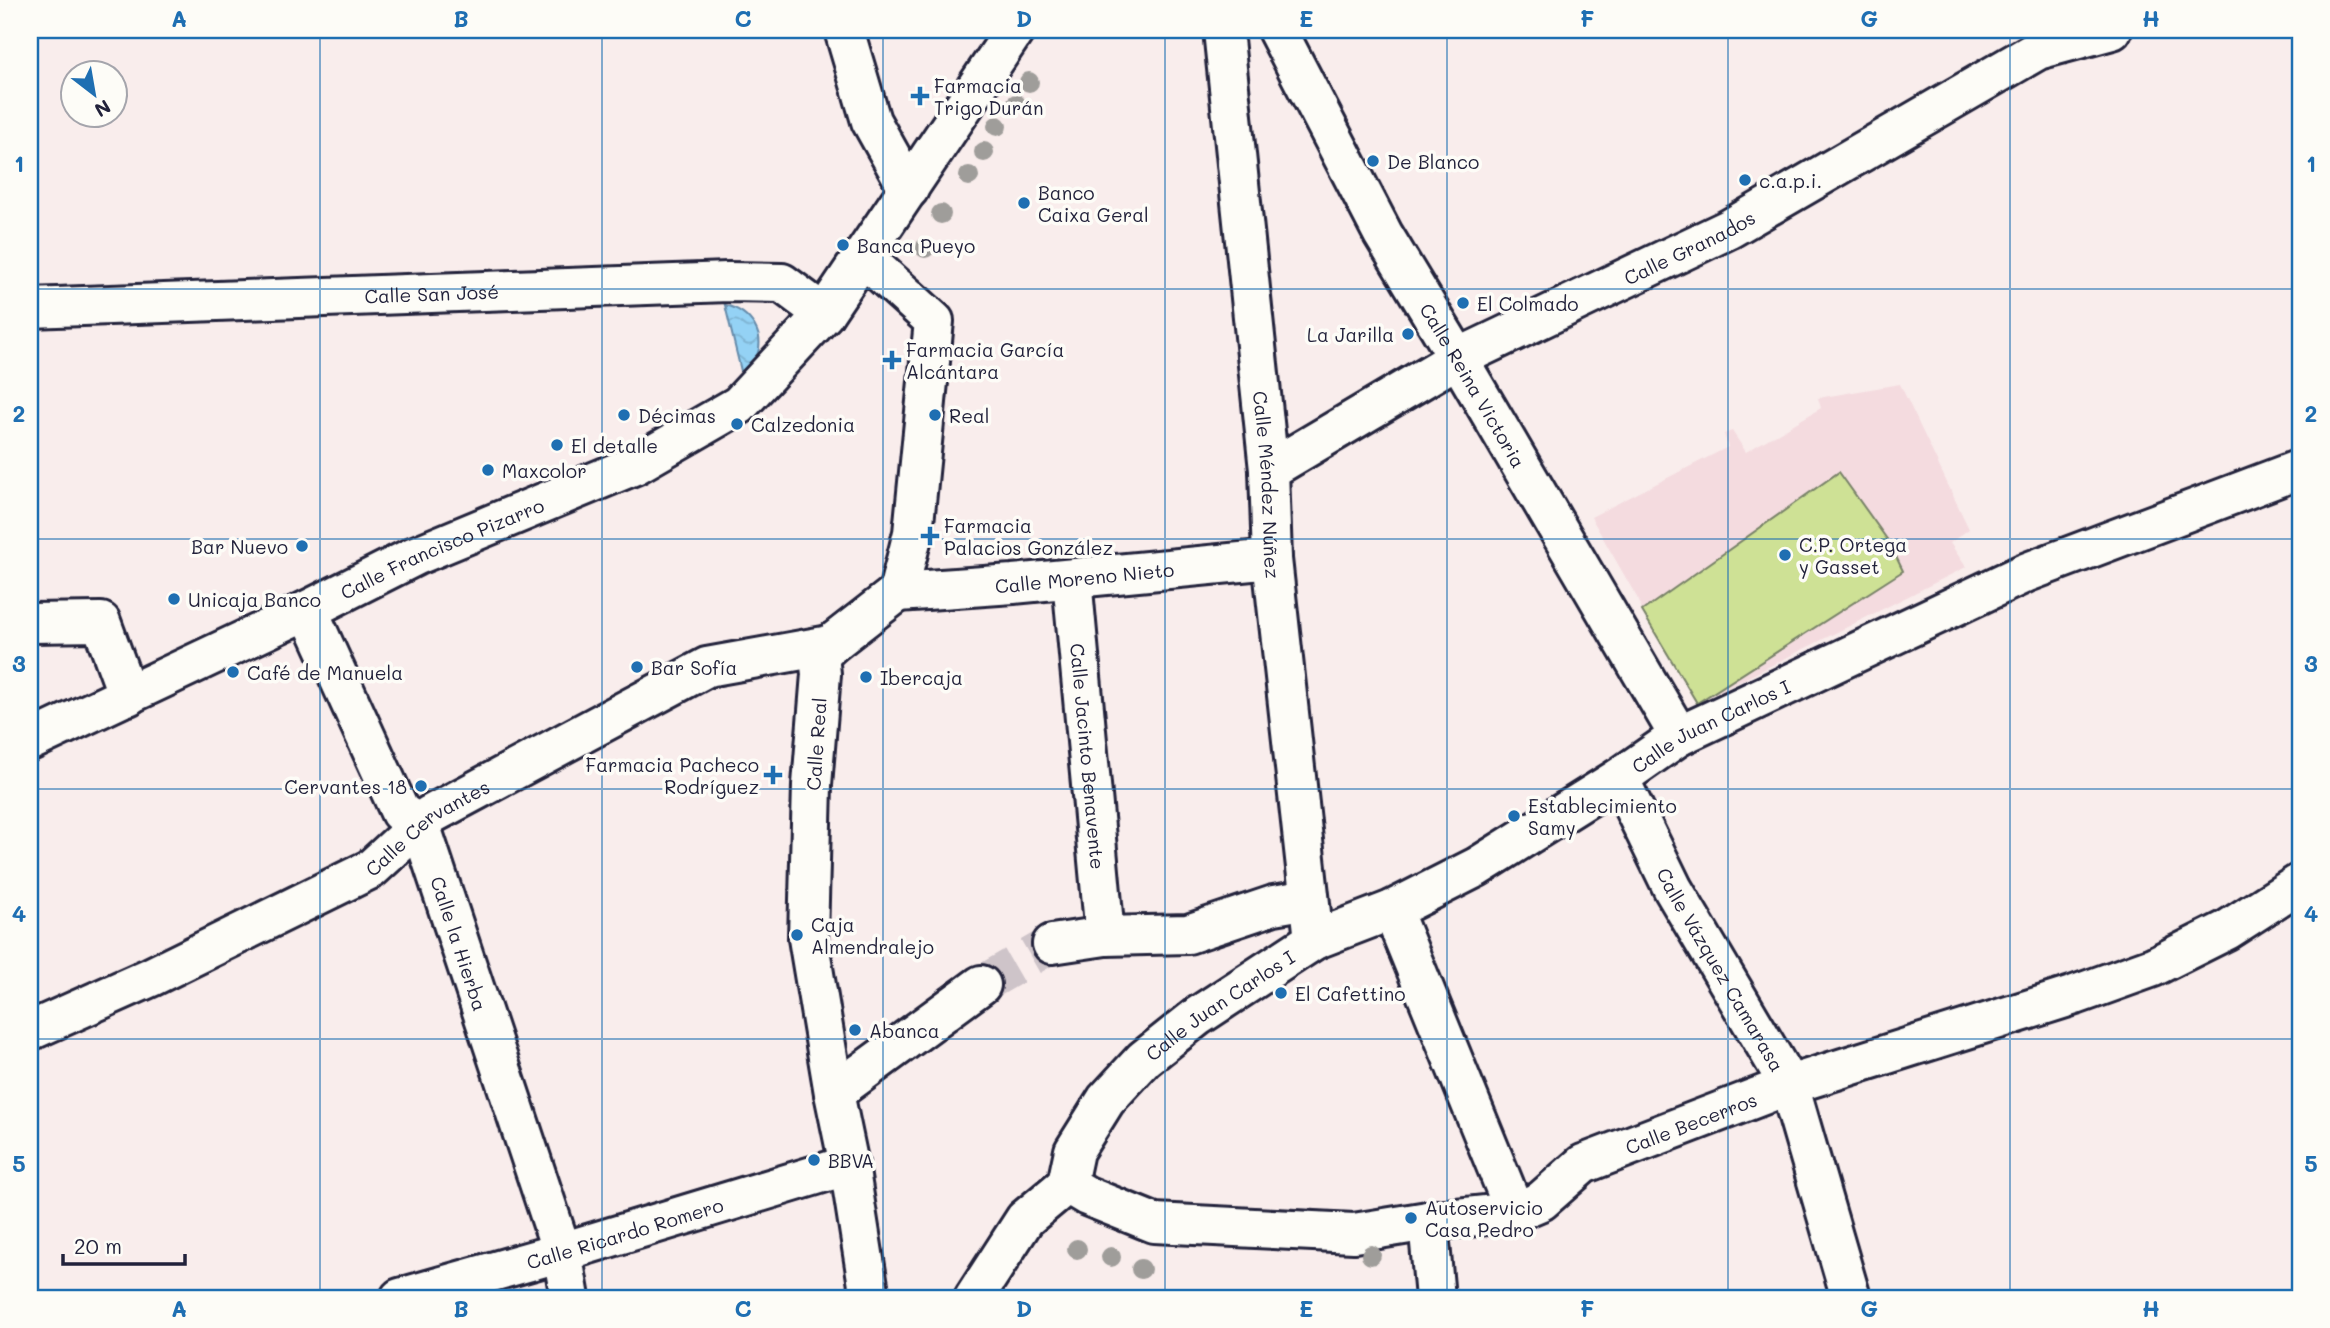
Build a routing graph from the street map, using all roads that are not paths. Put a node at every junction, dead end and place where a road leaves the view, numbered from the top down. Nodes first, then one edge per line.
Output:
1 (844, 30) edge
2 (1015, 30) edge
3 (1223, 30) edge
4 (1277, 30) edge
5 (2112, 30) edge
6 (909, 190) junction
7 (863, 257) junction
8 (30, 308) edge
9 (824, 314) junction
10 (1458, 358) junction
11 (2300, 469) edge
12 (1269, 471) junction
13 (1272, 559) junction
14 (1072, 579) junction
15 (898, 592) junction
16 (308, 610) junction
17 (30, 623) edge
18 (830, 645) junction
19 (128, 696) junction
20 (1679, 736) junction
21 (30, 741) edge
22 (1619, 778) junction
23 (420, 824) junction
24 (2300, 883) edge
25 (1309, 899) junction
26 (1392, 910) junction
27 (1105, 936) junction
28 (1314, 940) junction
29 (1052, 944) tunnel mouth
30 (981, 985) tunnel mouth
31 (30, 1031) edge
32 (1788, 1086) junction
33 (834, 1093) junction
34 (849, 1165) junction
35 (1067, 1184) junction
36 (1514, 1212) junction
37 (1428, 1221) junction
38 (562, 1252) junction
39 (400, 1298) edge
40 (570, 1298) edge
41 (870, 1298) edge
42 (974, 1298) edge
43 (1435, 1298) edge
44 (1851, 1298) edge

1 - 6 street
2 - 6 street, Calle Francisco Pizarro
3 - 12 street, Calle Méndez Núñez
4 - 10 street, Calle Reina Victoria
5 - 10 street, Calle Granados
6 - 7 street, Calle Francisco Pizarro
7 - 9 street, Calle Francisco Pizarro
7 - 15 street
8 - 9 street, Calle San José
9 - 16 street, Calle Francisco Pizarro
10 - 12 street, Calle Granados
10 - 20 street, Calle Reina Victoria
11 - 20 street, Calle Juan Carlos I
12 - 13 street, Calle Méndez Núñez
13 - 14 street, Calle Moreno Nieto
13 - 25 street, Calle Méndez Núñez
14 - 15 street, Calle Moreno Nieto
14 - 27 street, Calle Jacinto Benavente
15 - 18 street
16 - 19 street, Calle Francisco Pizarro
16 - 23 street, Calle la Hierba
17 - 19 street
18 - 23 street, Calle Cervantes
18 - 33 street, Calle Real
19 - 21 street, Calle Francisco Pizarro
20 - 22 street, Calle Juan Carlos I
22 - 26 street, Calle Juan Carlos I
22 - 32 street, Calle Vázquez Camarasa
23 - 31 street, Calle Cervantes
23 - 38 street, Calle la Hierba
24 - 32 street, Calle Becerros
25 - 27 street
25 - 28 street, Calle Méndez Núñez
26 - 28 street, Calle Juan Carlos I
26 - 36 street
27 - 29 street
28 - 35 street, Calle Juan Carlos I
30 - 33 street
32 - 36 street, Calle Becerros
32 - 44 street, Calle Vázquez Camarasa
33 - 34 street, Calle Real
34 - 38 street, Calle Ricardo Romero
34 - 41 street, Calle Real
35 - 37 street, Calle Becerros
35 - 42 street
36 - 37 street, Calle Becerros
37 - 43 street
38 - 39 street, Calle Ricardo Romero
38 - 40 street, Calle la Hierba

